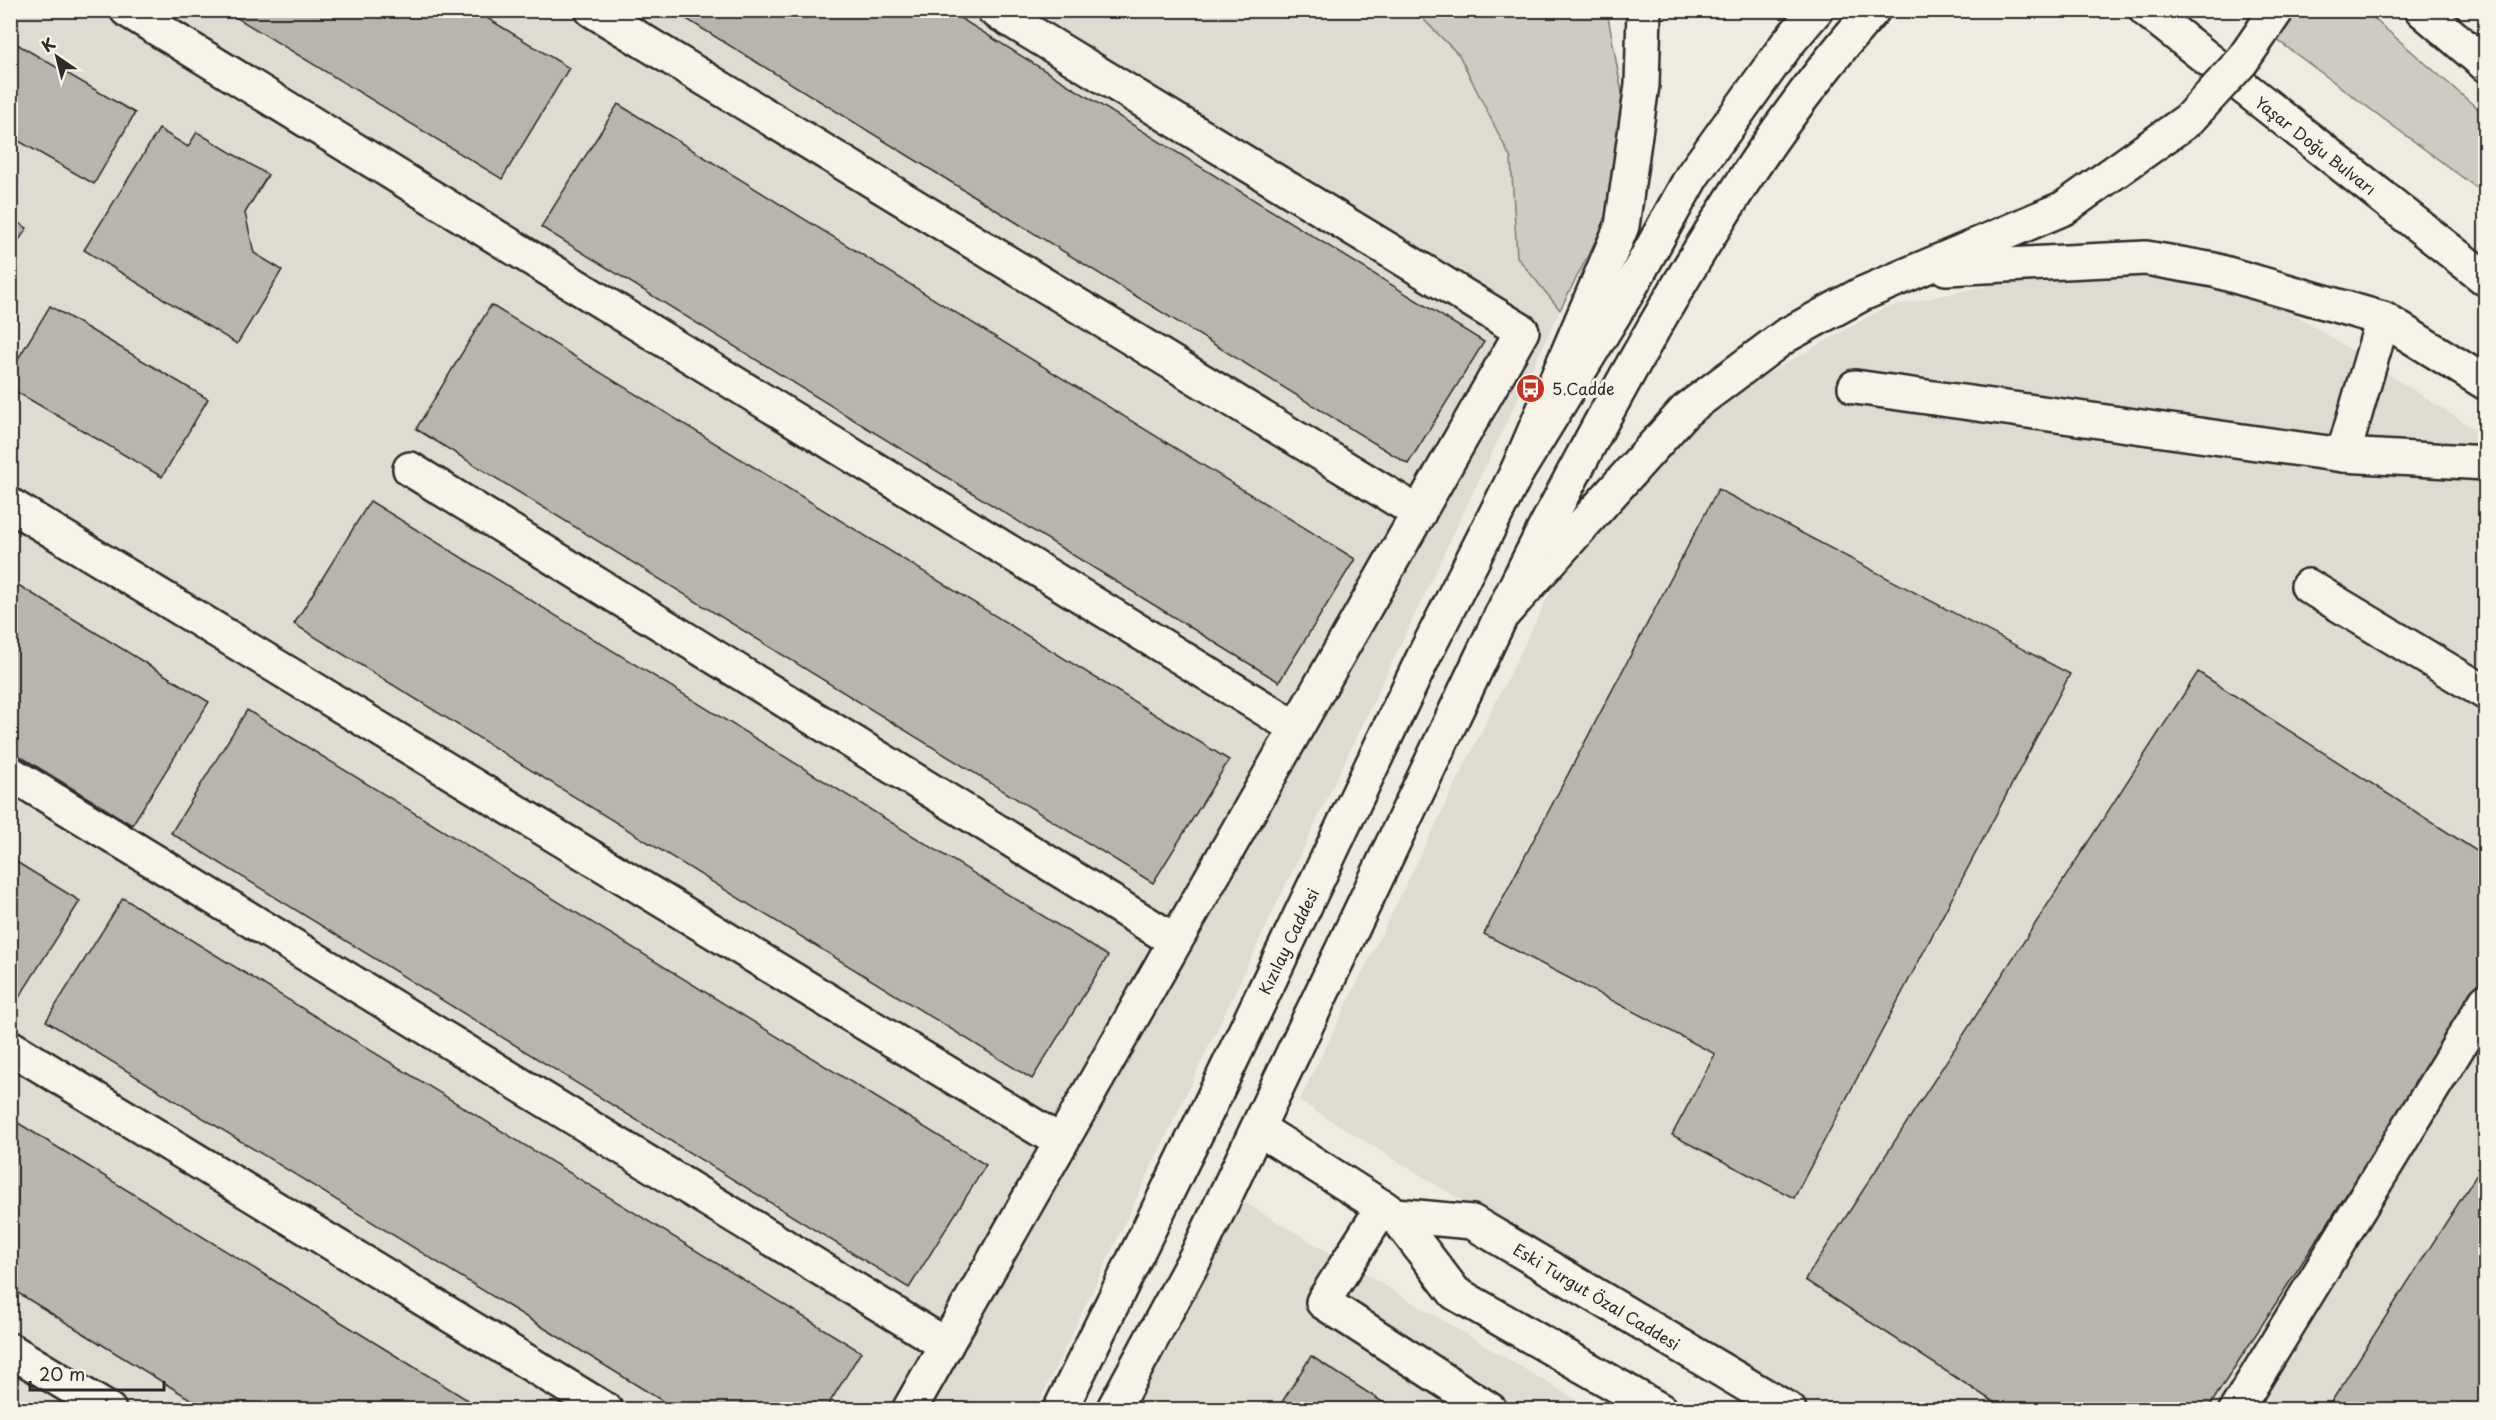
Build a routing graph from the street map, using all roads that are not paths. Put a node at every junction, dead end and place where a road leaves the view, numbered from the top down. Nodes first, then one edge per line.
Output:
1 (127, 10) edge
2 (592, 10) edge
3 (994, 10) edge
4 (1644, 10) edge
5 (1816, 10) edge
6 (1873, 10) edge
7 (2146, 10) edge
8 (2277, 10) edge
9 (2422, 10) edge
10 (2486, 65) edge
11 (1920, 270) junction
12 (2486, 279) edge
13 (2383, 319) junction
14 (2486, 383) edge
15 (1855, 387) dead end
16 (2343, 455) junction
17 (2486, 463) edge
18 (410, 468) dead end
19 (1517, 472) junction
20 (10, 505) edge
21 (1419, 513) junction
22 (2308, 586) dead end
23 (1501, 616) junction
24 (2486, 693) edge
25 (1296, 728) junction
26 (10, 773) edge
27 (1175, 941) junction
28 (2486, 1001) edge
29 (10, 1047) edge
30 (1259, 1129) junction
31 (1061, 1142) junction
32 (1389, 1211) junction
33 (946, 1345) junction
34 (10, 1350) edge
35 (109, 1410) edge
36 (606, 1410) edge
37 (909, 1410) edge
38 (1060, 1410) edge
39 (1113, 1410) edge
40 (1490, 1410) edge
41 (1660, 1410) edge
42 (1789, 1410) edge
43 (2236, 1410) edge

1 - 25 main road
2 - 21 main road
3 - 21 main road
4 - 19 main road
5 - 19 main road
6 - 23 main road
7 - 12 main road, Yaşar Doğu Bulvarı
8 - 11 main road, bridge
9 - 10 main road
11 - 13 main road
11 - 23 main road
13 - 14 main road
13 - 16 main road
15 - 16 main road
16 - 17 main road
18 - 27 main road
19 - 38 main road, Kızılay Caddesi
20 - 31 main road
21 - 25 main road
22 - 24 main road
23 - 30 main road
25 - 27 main road
26 - 33 main road
27 - 31 main road
28 - 43 main road
29 - 36 main road
30 - 32 main road, Eski Turgut Özal Caddesi
30 - 39 main road
31 - 33 main road
32 - 40 main road
32 - 41 main road, Eski Turgut Özal Caddesi
32 - 42 main road, Eski Turgut Özal Caddesi
33 - 37 main road
34 - 35 main road

